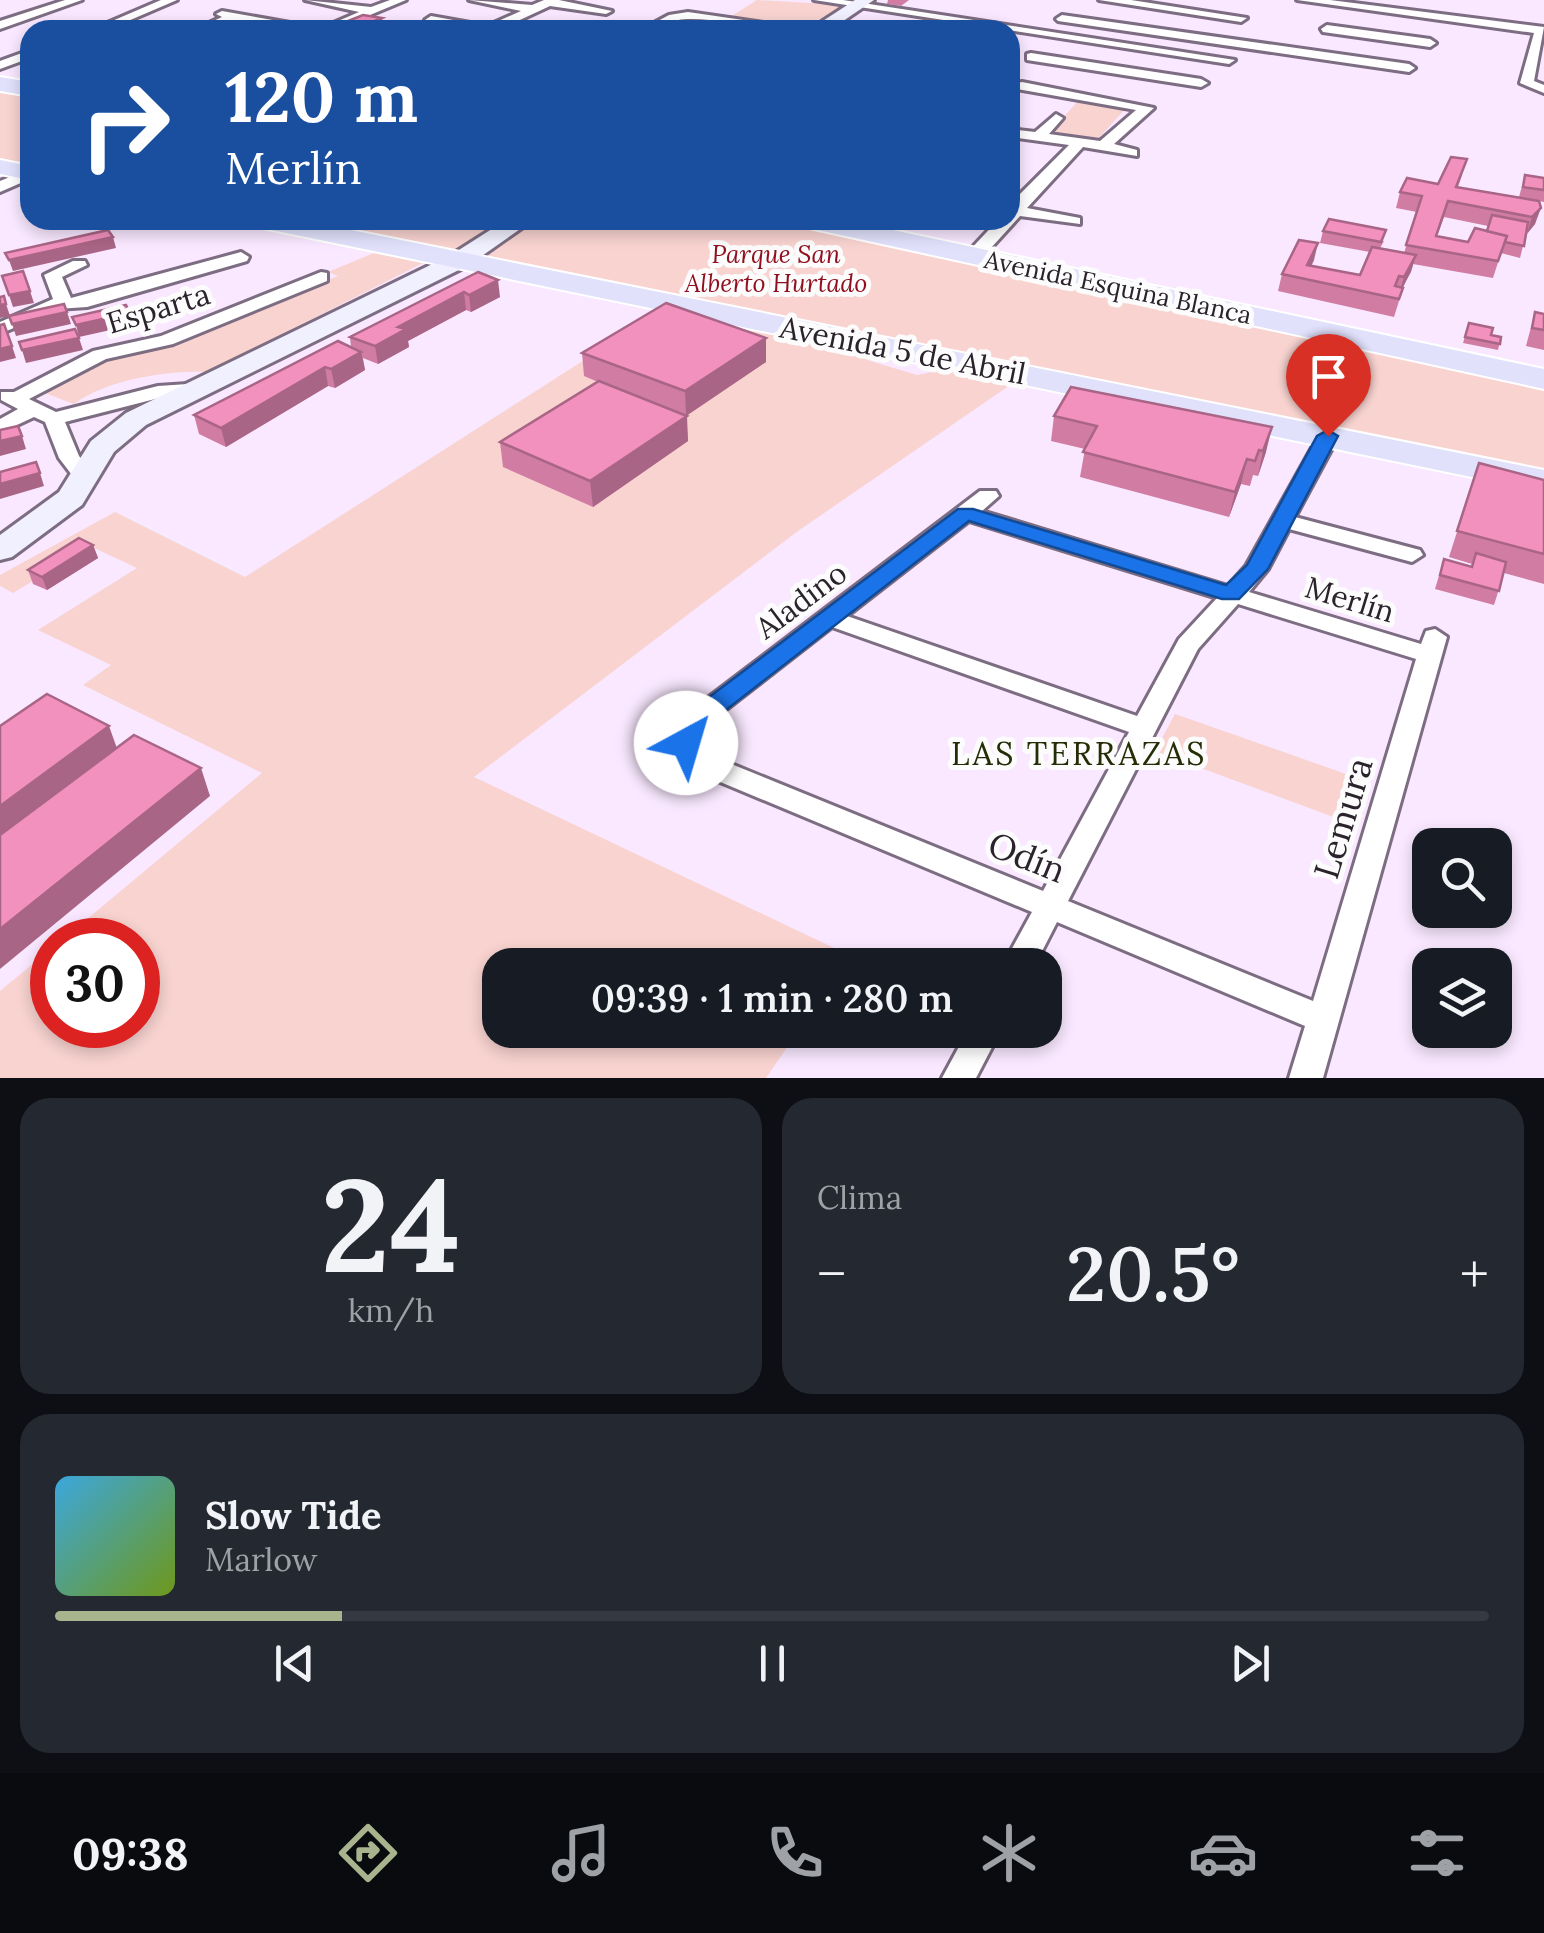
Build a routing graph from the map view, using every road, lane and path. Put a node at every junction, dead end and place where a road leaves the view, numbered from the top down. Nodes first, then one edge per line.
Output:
1 (76, 0) edge
2 (170, 0) edge
3 (311, 0) edge
4 (400, 0) edge
5 (476, 0) edge
6 (820, 0) edge
7 (1105, 0) edge
8 (1304, 0) edge
9 (1454, 0) edge
10 (551, 1) edge
11 (1342, 2) edge
12 (862, 3) edge
13 (1180, 5) edge
14 (533, 10) junction
15 (373, 11) junction
16 (606, 12) dead end
17 (1241, 18) dead end
18 (1446, 18) junction
19 (1062, 19) dead end
20 (121, 20) edge
21 (220, 20) edge
22 (256, 20) edge
23 (349, 20) edge
24 (510, 20) edge
25 (671, 20) edge
26 (717, 20) edge
27 (834, 20) edge
28 (948, 20) edge
29 (0, 26) edge
30 (1327, 29) junction
31 (1542, 31) edge
32 (1020, 32) edge
33 (1153, 32) junction
34 (1430, 43) dead end
35 (1138, 47) junction
36 (1297, 50) junction
37 (1165, 51) junction
38 (1031, 57) dead end
39 (1050, 60) junction
40 (1229, 60) dead end
41 (1410, 68) dead end
42 (1144, 74) junction
43 (1537, 76) edge
44 (1201, 83) dead end
45 (1020, 87) edge
46 (1544, 89) edge
47 (1020, 91) edge
48 (1120, 101) junction
49 (1056, 118) dead end
50 (1020, 134) edge
51 (1038, 137) junction
52 (1079, 143) junction
53 (1103, 146) junction
54 (1132, 154) dead end
55 (1020, 205) edge
56 (1020, 215) edge
57 (1074, 221) dead end
58 (312, 230) edge
59 (506, 230) edge
60 (855, 230) edge
61 (997, 230) edge
62 (974, 256) junction
63 (241, 257) dead end
64 (460, 260) junction
65 (80, 264) dead end
66 (321, 277) dead end
67 (64, 301) junction
68 (0, 329) edge
69 (1544, 379) edge
70 (196, 386) junction
71 (16, 400) edge
72 (54, 419) junction
73 (0, 427) edge
74 (1328, 436) junction
75 (86, 478) junction
76 (1544, 481) edge
77 (988, 496) dead end
78 (966, 513) junction
79 (1283, 520) junction
80 (0, 550) edge
81 (1412, 556) dead end
82 (1231, 594) junction
83 (832, 618) junction
84 (1432, 646) joint
85 (1144, 728) junction
86 (704, 764) joint
87 (1050, 906) junction
88 (1028, 948) edge
89 (1322, 1020) junction
90 (975, 1048) edge
91 (959, 1078) edge
92 (1306, 1078) edge

1 - 29 street
2 - 20 street
3 - 15 street
4 - 15 street
5 - 14 street
6 - 12 street
7 - 13 street
8 - 11 street
9 - 18 street
10 - 14 street
10 - 16 street
11 - 18 street
11 - 30 street
12 - 27 main road
12 - 28 street
13 - 17 street
13 - 33 street
14 - 24 street
15 - 23 street
18 - 31 street
19 - 33 street
21 - 22 street
25 - 26 street
30 - 34 street
30 - 36 street
31 - 43 street
32 - 35 street
33 - 35 street
33 - 36 street
35 - 37 street
36 - 41 street
37 - 40 street
37 - 42 street
38 - 39 street
39 - 42 street
39 - 45 street
42 - 44 street
42 - 48 street
43 - 46 street
47 - 48 street
48 - 53 street
49 - 51 street
50 - 51 street
51 - 52 street
52 - 53 street
52 - 55 street
53 - 54 street
56 - 57 street
58 - 64 main road, Avenida 5 de Abril
59 - 64 main road
60 - 62 main road, Avenida Esquina Blanca
61 - 62 street
62 - 69 main road, Avenida Esquina Blanca
63 - 67 street
64 - 70 main road
64 - 74 main road, Avenida 5 de Abril
65 - 67 street
66 - 71 street, Esparta
67 - 68 street
70 - 72 street
70 - 75 main road
71 - 72 street
71 - 73 street, Esparta
72 - 75 street
74 - 76 main road, Avenida 5 de Abril
74 - 79 street
75 - 80 main road
77 - 78 street, Aladino
78 - 82 street, Merlín
78 - 83 street, Aladino
79 - 81 street
79 - 82 street
82 - 84 street, Merlín
82 - 85 street
83 - 85 street
83 - 86 street, Aladino
84 - 89 street, Lemura
85 - 87 street
86 - 87 street, Odín
87 - 88 street
87 - 89 street, Odín
89 - 92 street, Lemura
90 - 91 street

